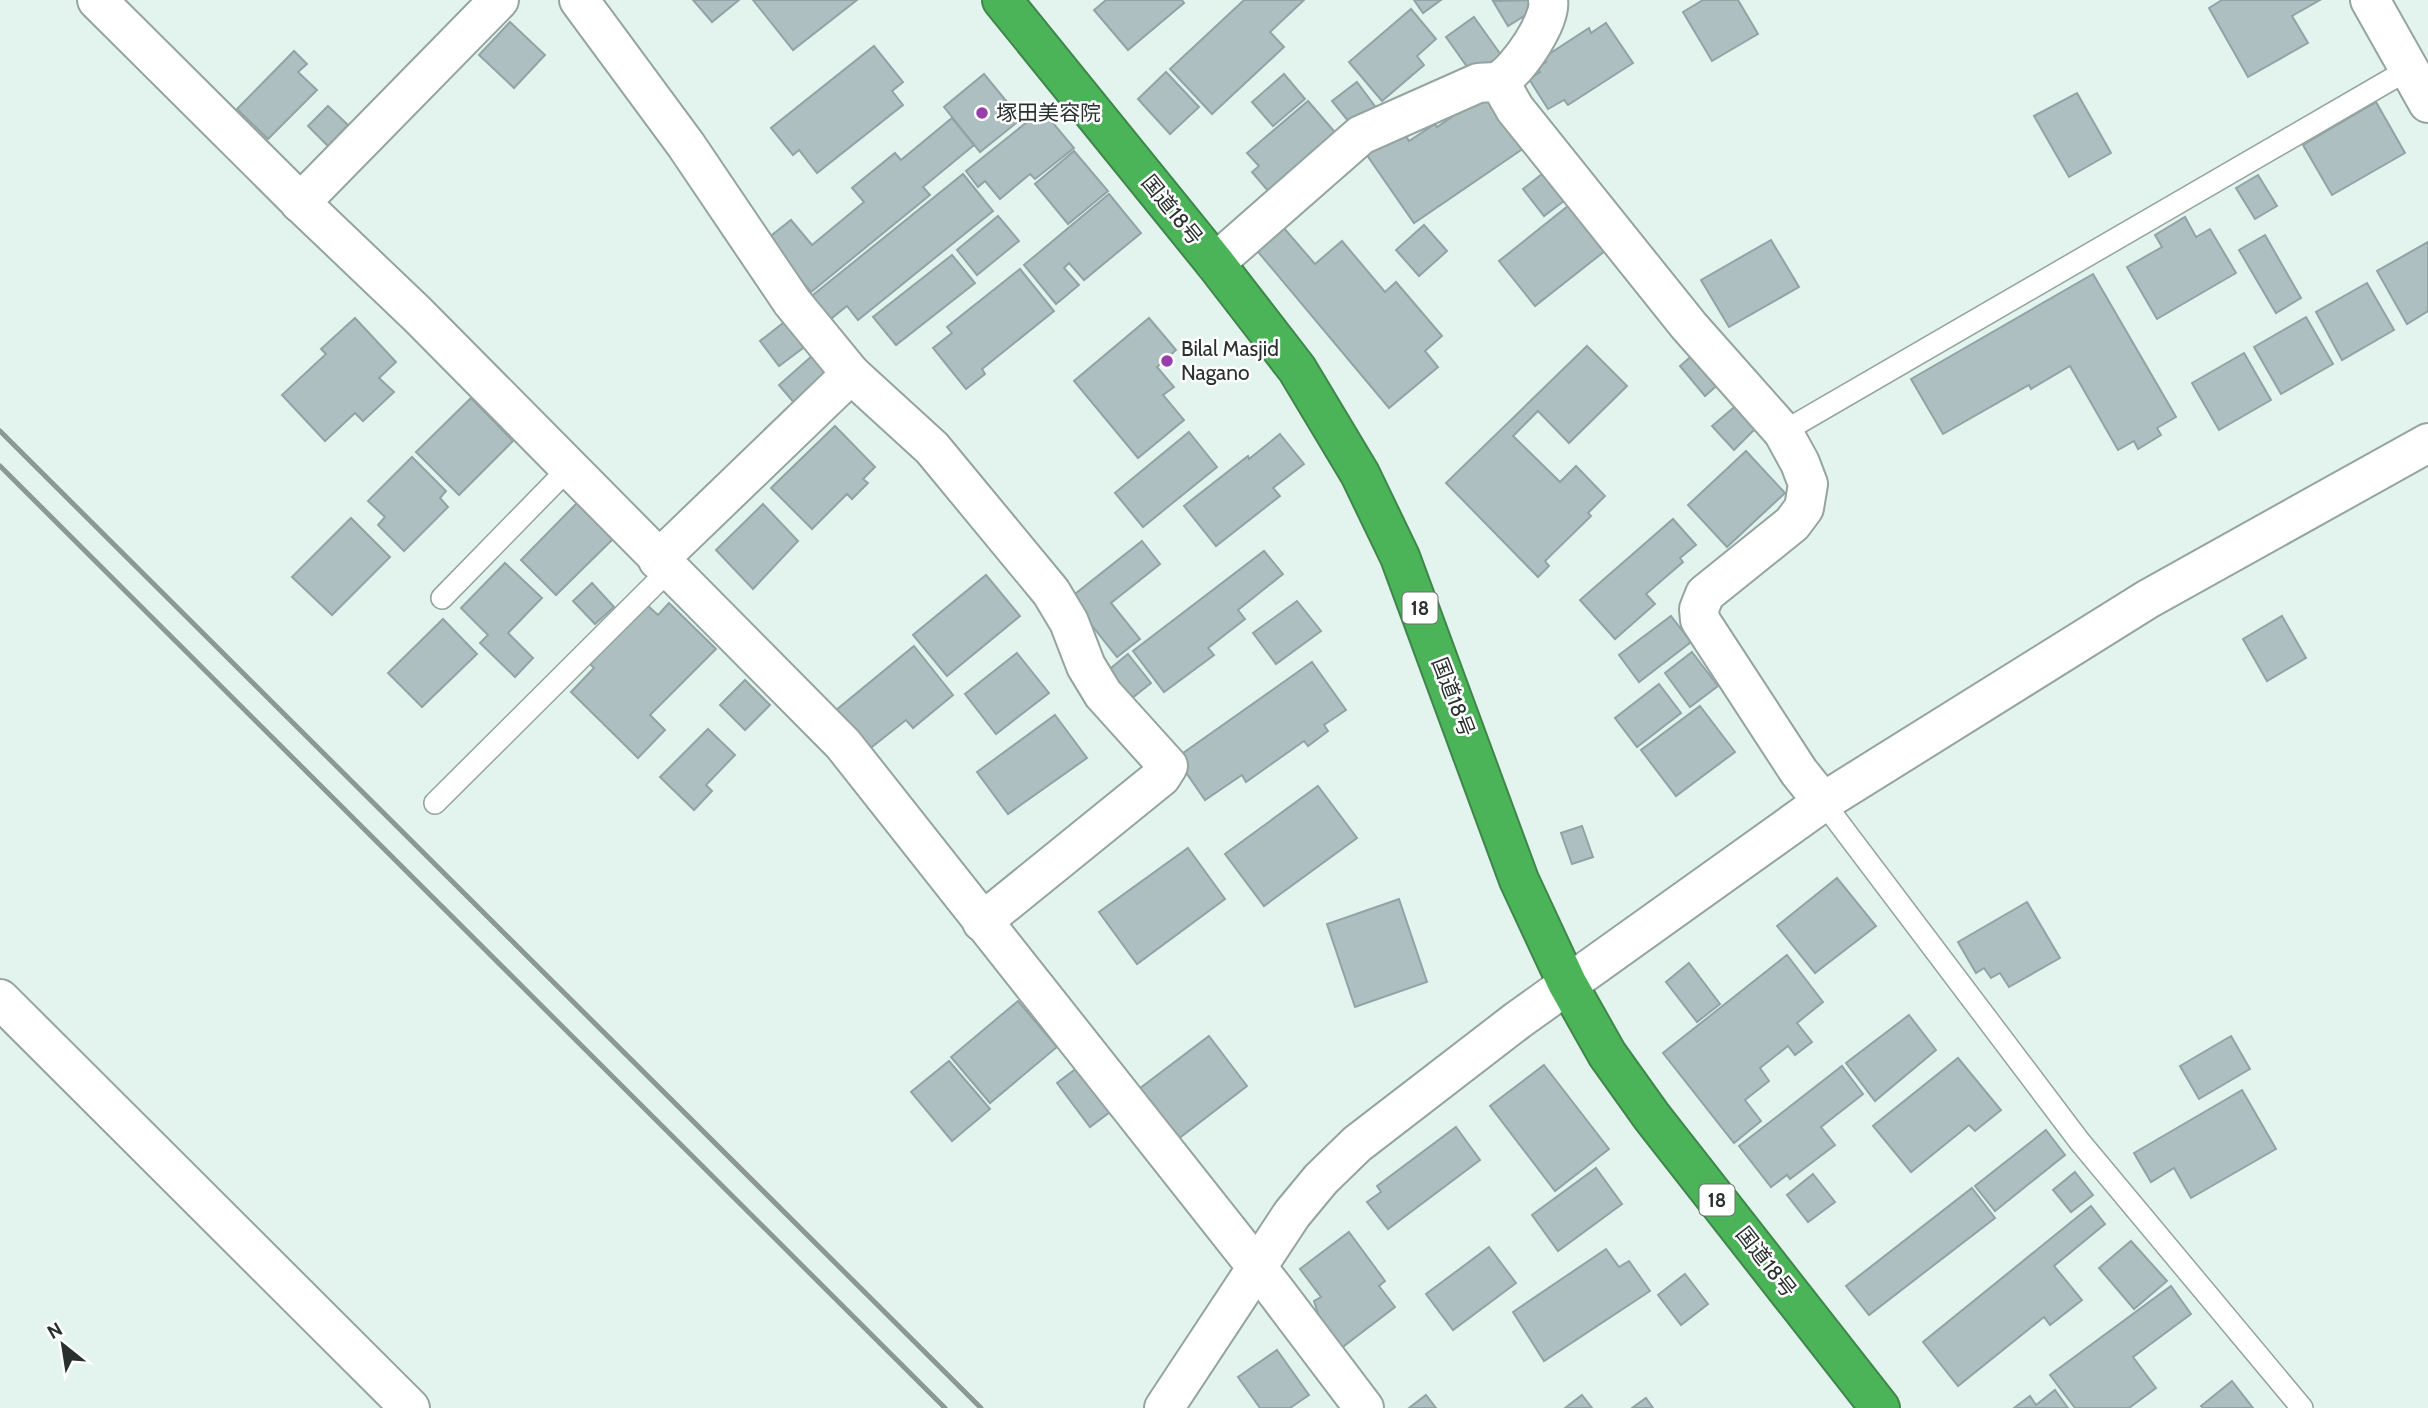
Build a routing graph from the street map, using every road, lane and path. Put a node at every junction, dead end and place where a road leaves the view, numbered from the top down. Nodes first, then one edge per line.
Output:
1 (97, 0) edge
2 (499, 0) edge
3 (579, 0) edge
4 (1003, 0) edge
5 (1548, 0) edge
6 (2370, 0) edge
7 (2409, 69) junction
8 (1499, 81) junction
9 (2428, 103) edge
10 (300, 203) junction
11 (1215, 263) junction
12 (851, 374) junction
13 (1783, 432) junction
14 (2428, 443) edge
15 (569, 468) junction
16 (663, 565) junction
17 (442, 598) dead end
18 (1823, 802) junction
19 (435, 803) dead end
20 (982, 922) junction
21 (1567, 983) junction
22 (0, 999) edge
23 (1256, 1268) junction
24 (410, 1408) edge
25 (1164, 1408) edge
26 (1364, 1408) edge
27 (1880, 1408) edge
28 (2302, 1408) edge

1 - 10 street
2 - 10 street
3 - 12 street
4 - 11 highway, 国道18号 / 18
5 - 8 street
6 - 7 street
7 - 9 street
7 - 13 lane
8 - 11 street
8 - 13 street
10 - 15 street
11 - 21 highway, 国道18号 / 18
12 - 16 street
12 - 20 street
13 - 18 street
14 - 18 street
15 - 16 street
15 - 17 lane
16 - 19 lane
16 - 20 street
18 - 21 street
18 - 28 lane
20 - 23 street
21 - 23 street
21 - 27 highway, 国道18号 / 18
22 - 24 street
23 - 25 street
23 - 26 street

